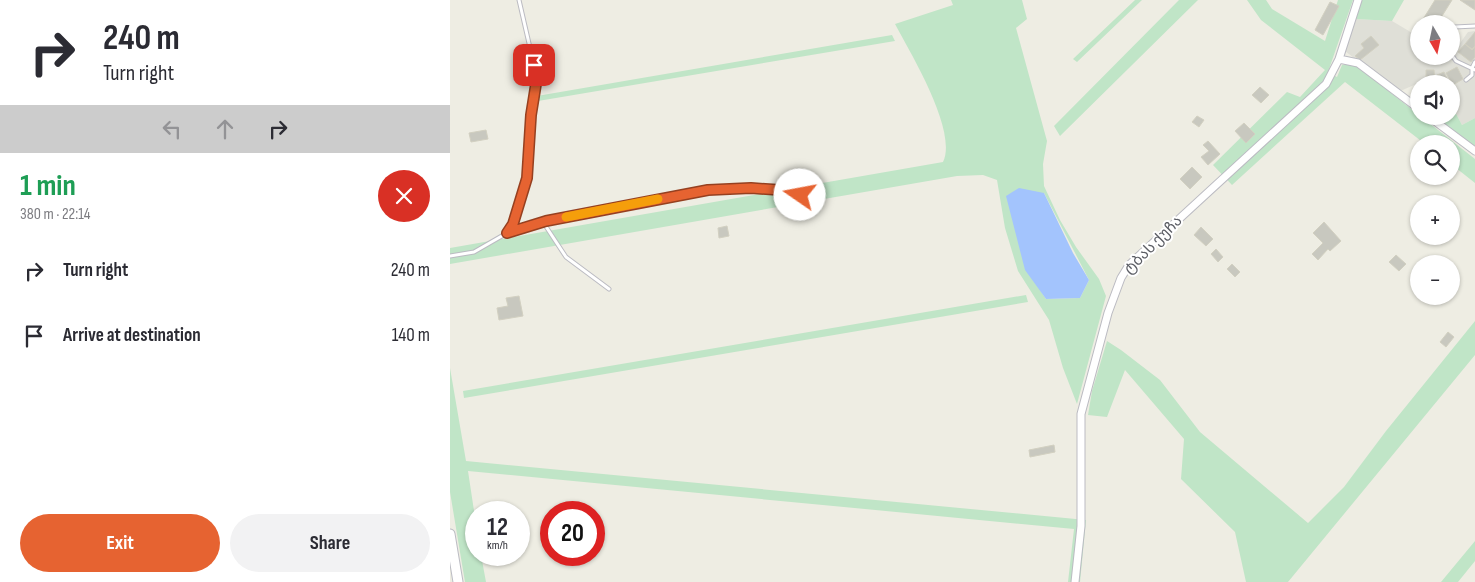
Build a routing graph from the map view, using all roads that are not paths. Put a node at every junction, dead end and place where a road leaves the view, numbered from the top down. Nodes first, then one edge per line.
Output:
1 (519, 0) edge
2 (1358, 0) edge
3 (1475, 26) edge
4 (1460, 27) edge
5 (1339, 59) junction
6 (1475, 62) edge
7 (1460, 63) edge
8 (1474, 69) edge
9 (1466, 80) dead end
10 (1410, 102) edge
11 (1440, 125) edge
12 (1475, 151) edge
13 (800, 195) dead end
14 (543, 222) junction
15 (507, 233) junction
16 (450, 256) edge
17 (609, 289) dead end
18 (450, 534) edge
19 (458, 582) edge
20 (1075, 582) edge

1 - 15 lane
2 - 5 street, ტბას ქუჩა
3 - 4 lane
5 - 10 street
5 - 20 street, ტბას ქუჩა
6 - 8 lane
7 - 8 lane
8 - 9 lane
11 - 12 street
13 - 14 lane
14 - 15 lane
14 - 17 lane
15 - 16 lane
18 - 19 street

